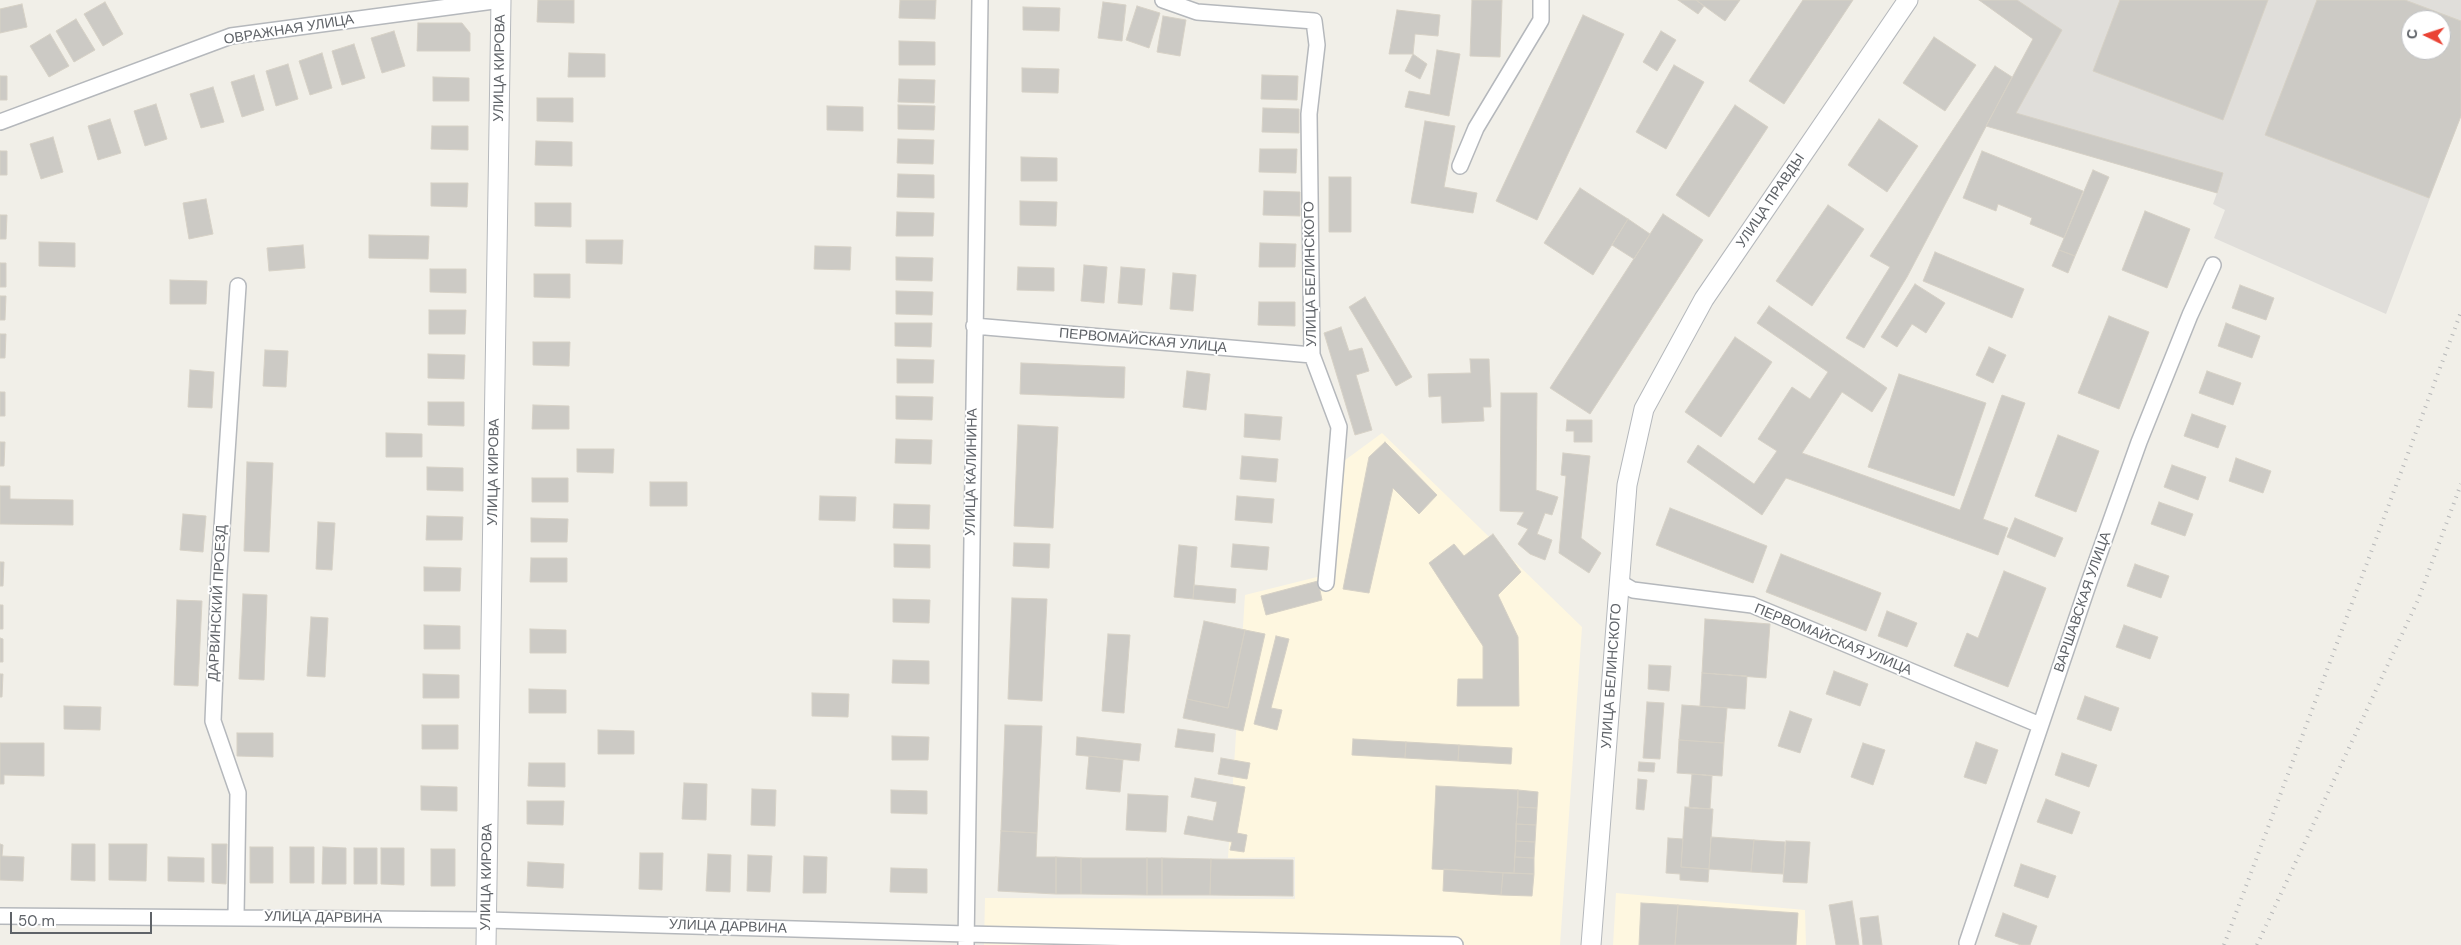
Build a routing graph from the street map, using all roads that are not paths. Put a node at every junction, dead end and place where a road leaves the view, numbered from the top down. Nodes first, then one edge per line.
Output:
1 (501, 0) edge
2 (980, 0) edge
3 (1163, 0) edge
4 (1541, 0) edge
5 (1908, 0) edge
6 (0, 122) edge
7 (1460, 166) dead end
8 (2213, 265) dead end
9 (238, 286) dead end
10 (974, 326) junction
11 (1312, 356) junction
12 (1644, 409) joint
13 (1618, 582) junction
14 (1326, 583) dead end
15 (2040, 725) junction
16 (0, 916) edge
17 (236, 916) junction
18 (486, 920) junction
19 (966, 940) edge
20 (1967, 943) dead end
21 (486, 945) edge
22 (1455, 945) edge
23 (1591, 945) edge

1 - 6 street, ОВРАЖНАЯ УЛИЦА
1 - 18 street, УЛИЦА КИРОВА
2 - 10 street, УЛИЦА КАЛИНИНА
3 - 11 street, УЛИЦА БЕЛИНСКОГО
4 - 7 street
5 - 12 street, УЛИЦА ПРАВДЫ
8 - 15 street, ВАРШАВСКАЯ УЛИЦА
9 - 17 street, ДАРВИНСКИЙ ПРОЕЗД
10 - 11 street, ПЕРВОМАЙСКАЯ УЛИЦА
10 - 19 street, УЛИЦА КАЛИНИНА
11 - 14 street, УЛИЦА БЕЛИНСКОГО
12 - 13 street, УЛИЦА БЕЛИНСКОГО
13 - 15 street, ПЕРВОМАЙСКАЯ УЛИЦА
13 - 23 street, УЛИЦА БЕЛИНСКОГО
15 - 20 street, ВАРШАВСКАЯ УЛИЦА
16 - 17 street, УЛИЦА ДАРВИНА
17 - 18 street, УЛИЦА ДАРВИНА
18 - 19 street, УЛИЦА ДАРВИНА
18 - 21 street, УЛИЦА КИРОВА
19 - 22 street, УЛИЦА ДАРВИНА

